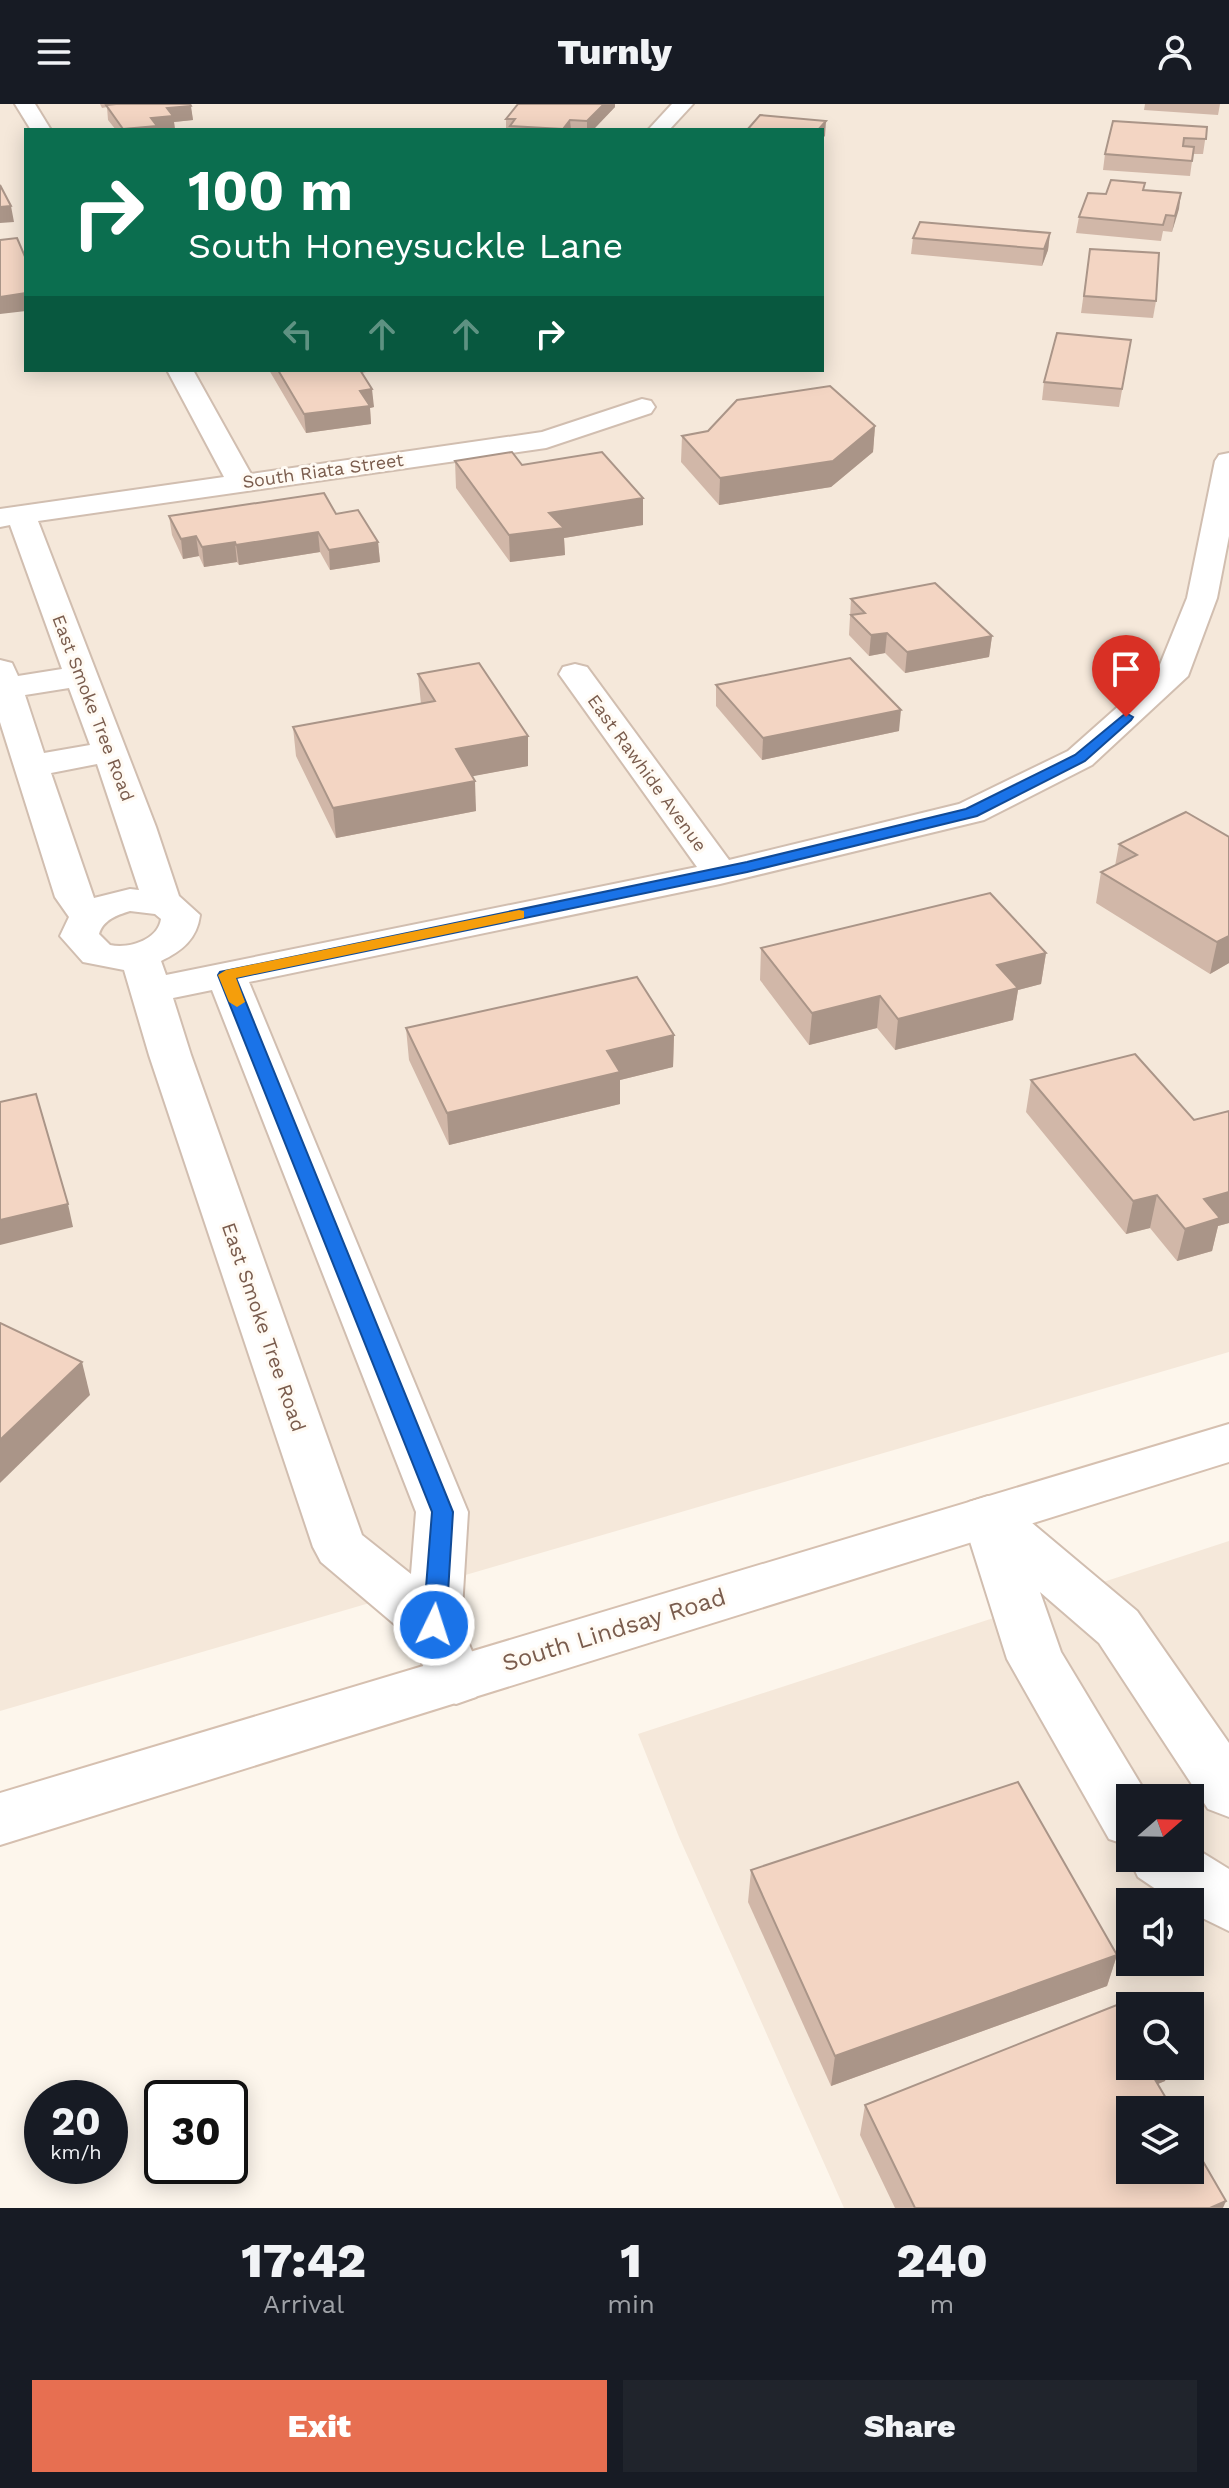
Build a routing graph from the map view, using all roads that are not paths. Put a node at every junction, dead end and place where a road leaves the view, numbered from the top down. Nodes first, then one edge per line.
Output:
1 (25, 104) edge
2 (683, 104) edge
3 (40, 128) edge
4 (660, 128) edge
5 (181, 372) edge
6 (642, 407) dead end
7 (1229, 461) edge
8 (241, 482) junction
9 (10, 516) edge
10 (575, 674) dead end
11 (80, 676) junction
12 (3, 679) edge
13 (109, 752) junction
14 (30, 766) junction
15 (720, 873) junction
16 (162, 902) junction
17 (88, 917) junction
18 (146, 973) junction
19 (226, 975) junction
20 (1229, 1443) edge
21 (988, 1516) junction
22 (434, 1625) junction
23 (456, 1680) junction
24 (1229, 1791) edge
25 (1116, 1796) edge
26 (0, 1819) edge
27 (1181, 1872) edge
28 (1229, 1903) edge

1 - 3 street
2 - 4 street
5 - 8 street
6 - 8 street, South Riata Street
7 - 15 street
8 - 9 street, South Riata Street
9 - 11 street, East Smoke Tree Road
10 - 15 street, East Rawhide Avenue
11 - 12 street
11 - 13 street, East Smoke Tree Road
12 - 14 street
13 - 14 street
13 - 16 street, East Smoke Tree Road
14 - 17 street
15 - 19 street
16 - 17 street
16 - 18 street, East Smoke Tree Road
17 - 18 street
18 - 19 street
18 - 22 street, East Smoke Tree Road
19 - 22 street, East Smoke Tree Road
20 - 21 street, South Lindsay Road
21 - 23 street, South Lindsay Road
21 - 24 street
21 - 25 street
22 - 23 street, East Smoke Tree Road
23 - 26 street, South Lindsay Road
27 - 28 street

